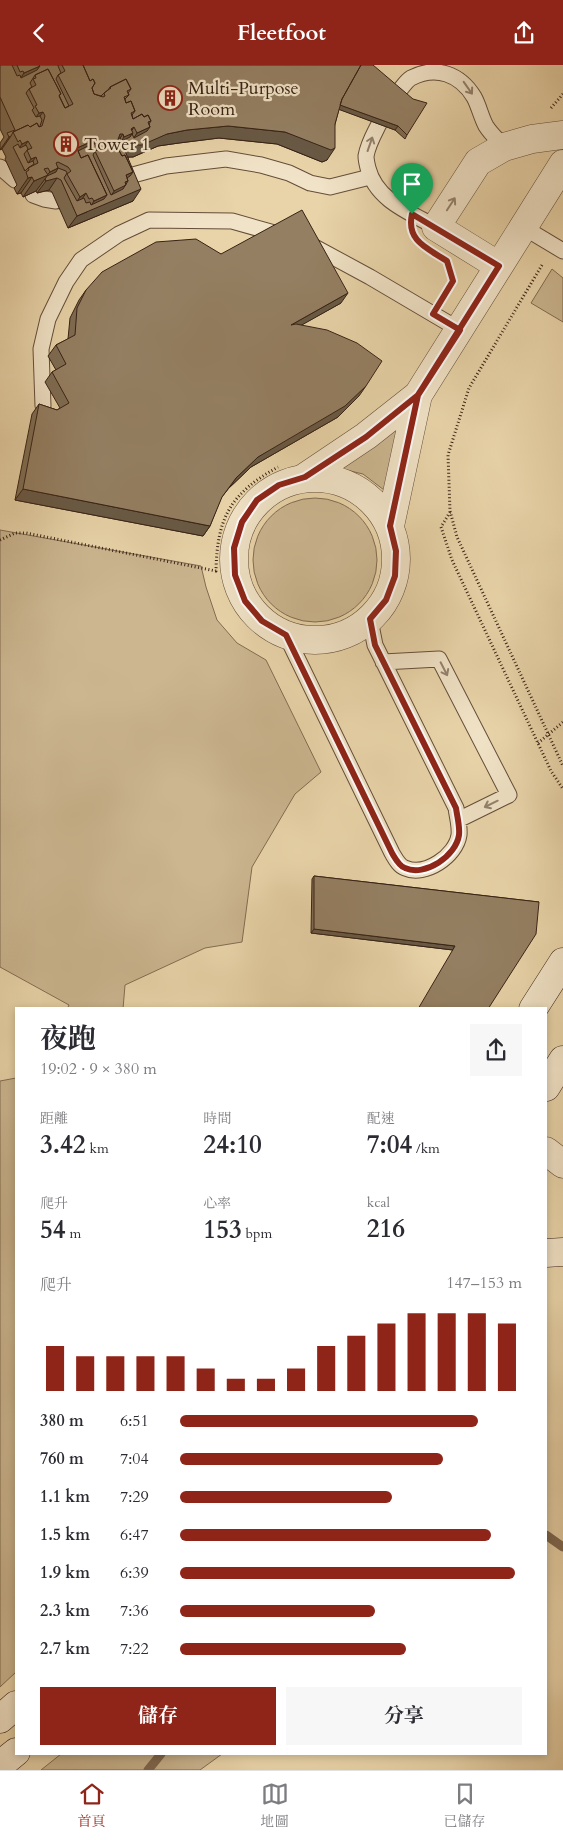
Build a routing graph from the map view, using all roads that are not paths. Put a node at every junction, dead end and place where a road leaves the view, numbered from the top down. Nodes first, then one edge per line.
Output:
1 (447, 68) edge
2 (398, 92) edge
3 (379, 124) edge
4 (563, 135) edge
5 (504, 147) junction
6 (563, 164) edge
7 (0, 167) edge
8 (370, 177) junction
9 (122, 178) edge
10 (15, 180) dead end
11 (33, 195) edge
12 (56, 201) edge
13 (436, 227) junction
14 (523, 227) junction
15 (558, 248) edge
16 (499, 266) junction
17 (460, 330) junction
18 (418, 395) junction
19 (43, 406) edge
20 (305, 477) junction
21 (390, 526) junction
22 (370, 619) junction
23 (286, 635) junction
24 (384, 661) junction
25 (458, 820) junction
26 (563, 962) edge
27 (534, 1007) edge
28 (563, 1060) edge
29 (547, 1085) edge
30 (547, 1152) edge
31 (563, 1164) edge
32 (563, 1252) edge
33 (547, 1253) edge
34 (15, 1706) edge
35 (0, 1719) edge
36 (15, 1753) edge
37 (0, 1765) edge

1 - 2 lane
1 -> 5 lane
8 -> 3 lane
4 - 5 street
13 -> 5 street
6 - 14 street
7 - 10 lane
8 - 9 lane
8 - 13 lane
11 - 12 lane
13 - 16 street
14 - 15 lane
14 - 16 street
16 - 17 street
17 - 18 street
17 - 19 lane
18 - 20 street
18 - 21 street
20 - 21 street
20 - 23 street
21 - 22 street
22 - 23 street
22 - 24 lane
23 - 25 lane
24 - 25 lane
24 -> 25 lane
26 - 27 street
28 - 29 street
30 - 31 street
32 - 33 street
34 - 35 street
36 - 37 street

